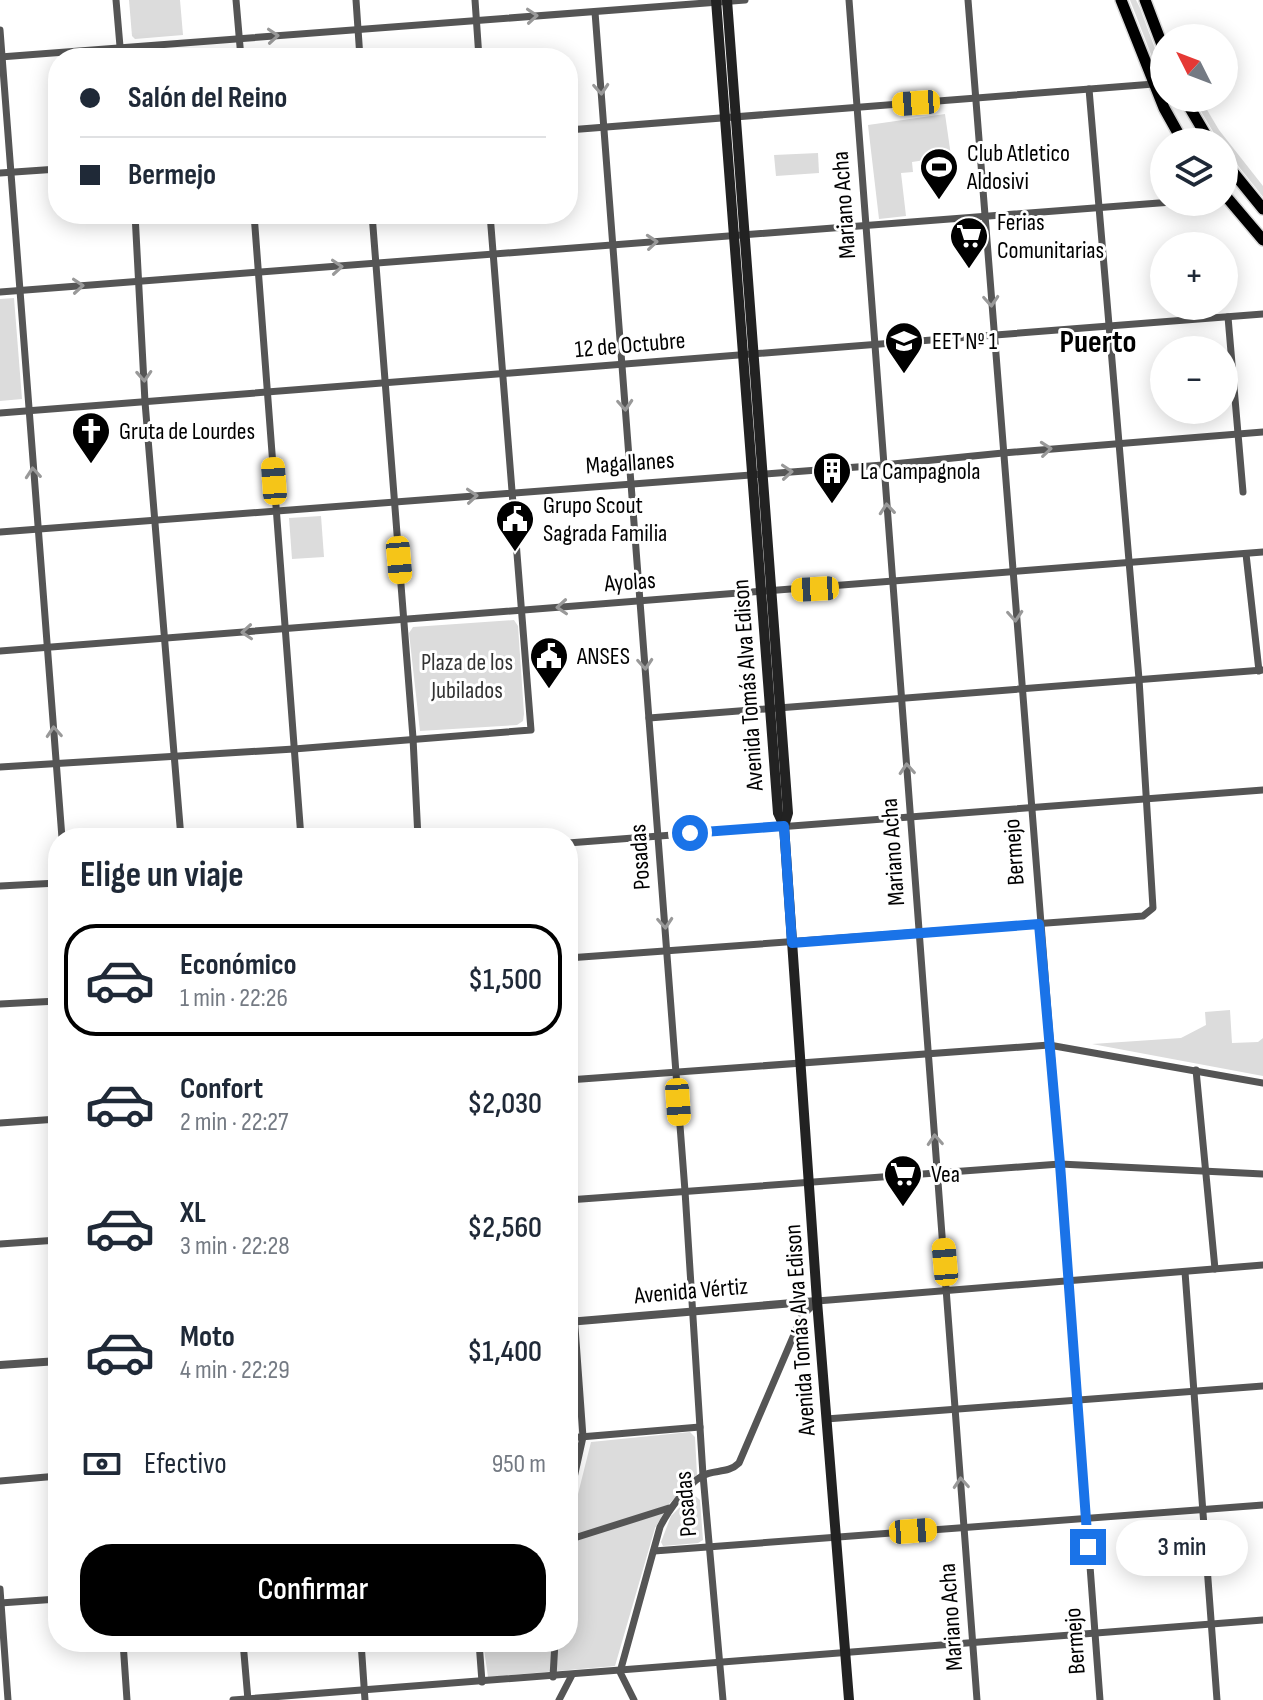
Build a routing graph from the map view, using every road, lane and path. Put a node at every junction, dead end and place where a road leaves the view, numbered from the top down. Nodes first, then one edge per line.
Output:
1 (116, 0) edge
2 (236, 0) edge
3 (356, 0) edge
4 (475, 0) edge
5 (745, 0) edge
6 (849, 0) edge
7 (968, 0) edge
8 (1121, 0) edge
9 (1145, 0) edge
10 (722, 1) edge
11 (595, 12) junction
12 (477, 21) junction
13 (1154, 24) edge
14 (0, 30) edge
15 (358, 30) junction
16 (239, 39) junction
17 (120, 48) joint
18 (240, 48) edge
19 (359, 48) edge
20 (478, 48) edge
21 (48, 53) edge
22 (1, 57) edge
23 (1150, 74) edge
24 (1150, 84) edge
25 (1089, 89) junction
26 (975, 98) junction
27 (857, 107) junction
28 (731, 117) junction
29 (604, 127) junction
30 (578, 129) edge
31 (48, 170) edge
32 (11, 172) junction
33 (0, 173) edge
34 (1238, 178) edge
35 (1150, 204) edge
36 (1099, 208) junction
37 (1263, 209) edge
38 (1238, 211) edge
39 (984, 217) junction
40 (135, 224) edge
41 (255, 224) edge
42 (373, 224) edge
43 (491, 224) edge
44 (866, 225) junction
45 (739, 235) junction
46 (1263, 240) edge
47 (613, 245) junction
48 (494, 254) junction
49 (376, 264) junction
50 (258, 273) junction
51 (138, 282) junction
52 (20, 291) junction
53 (0, 292) edge
54 (1263, 314) edge
55 (1238, 316) edge
56 (1193, 320) edge
57 (1228, 320) edge
58 (1111, 327) junction
59 (994, 336) junction
60 (875, 345) junction
61 (749, 356) junction
62 (622, 366) junction
63 (503, 375) junction
64 (385, 384) junction
65 (268, 393) junction
66 (145, 402) junction
67 (28, 411) junction
68 (0, 413) edge
69 (1263, 432) edge
70 (1238, 434) junction
71 (1120, 443) junction
72 (1003, 453) junction
73 (883, 465) junction
74 (758, 474) junction
75 (631, 483) junction
76 (1243, 492) dead end
77 (512, 493) junction
78 (394, 501) junction
79 (277, 511) junction
80 (157, 520) junction
81 (38, 529) junction
82 (0, 532) edge
83 (1263, 552) edge
84 (1246, 554) junction
85 (1130, 563) junction
86 (1012, 572) junction
87 (893, 582) junction
88 (766, 592) junction
89 (640, 601) junction
90 (523, 610) junction
91 (404, 620) junction
92 (285, 629) junction
93 (166, 638) junction
94 (47, 647) junction
95 (0, 651) edge
96 (1261, 670) edge
97 (1139, 679) junction
98 (1021, 689) junction
99 (902, 699) junction
100 (775, 710) junction
101 (649, 718) junction
102 (413, 738) junction
103 (294, 749) junction
104 (175, 755) junction
105 (56, 764) junction
106 (0, 767) edge
107 (1263, 790) edge
108 (1148, 798) junction
109 (1030, 807) junction
110 (910, 817) junction
111 (784, 826) junction
112 (61, 828) edge
113 (180, 828) edge
114 (300, 828) edge
115 (418, 828) edge
116 (658, 836) junction
117 (578, 842) edge
118 (48, 884) edge
119 (0, 886) edge
120 (1039, 924) junction
121 (919, 934) junction
122 (792, 943) junction
123 (667, 952) junction
124 (578, 957) edge
125 (48, 1002) edge
126 (0, 1004) edge
127 (1049, 1045) junction
128 (928, 1053) junction
129 (801, 1063) junction
130 (1196, 1070) junction
131 (676, 1072) junction
132 (578, 1079) edge
133 (1263, 1083) edge
134 (48, 1120) edge
135 (0, 1123) edge
136 (1060, 1164) junction
137 (1206, 1170) junction
138 (937, 1172) junction
139 (1263, 1174) edge
140 (809, 1182) junction
141 (685, 1191) junction
142 (578, 1199) edge
143 (48, 1241) edge
144 (0, 1244) edge
145 (1263, 1265) edge
146 (1215, 1269) junction
147 (1185, 1272) junction
148 (1067, 1282) junction
149 (947, 1291) junction
150 (817, 1301) junction
151 (692, 1310) junction
152 (578, 1320) edge
153 (48, 1362) edge
154 (0, 1365) edge
155 (1263, 1386) edge
156 (578, 1389) edge
157 (1194, 1391) junction
158 (1076, 1400) junction
159 (955, 1409) junction
160 (826, 1419) junction
161 (700, 1427) junction
162 (578, 1437) edge
163 (583, 1437) junction
164 (578, 1460) edge
165 (703, 1475) junction
166 (48, 1477) edge
167 (0, 1481) edge
168 (1263, 1505) edge
169 (671, 1507) junction
170 (1203, 1510) junction
171 (1085, 1518) junction
172 (964, 1528) junction
173 (578, 1537) edge
174 (836, 1537) junction
175 (710, 1547) junction
176 (654, 1551) junction
177 (0, 1589) edge
178 (48, 1600) edge
179 (0, 1603) edge
180 (1263, 1620) edge
181 (1211, 1624) junction
182 (1094, 1633) junction
183 (973, 1643) junction
184 (124, 1652) edge
185 (244, 1652) edge
186 (362, 1652) edge
187 (480, 1652) edge
188 (554, 1652) edge
189 (845, 1655) junction
190 (720, 1664) junction
191 (620, 1672) junction
192 (572, 1675) junction
193 (553, 1677) junction
194 (482, 1682) junction
195 (365, 1696) edge
196 (248, 1699) edge
197 (8, 1700) edge
198 (127, 1700) edge
199 (233, 1700) edge
200 (559, 1700) edge
201 (634, 1700) edge
202 (723, 1700) edge
203 (849, 1700) edge
204 (977, 1700) edge
205 (1100, 1700) edge
206 (1217, 1700) edge

1 - 17 street
2 - 16 street
3 - 15 street
4 - 12 street
5 - 10 street
6 - 27 street, Mariano Acha
7 - 26 street, Bermejo
8 - 23 main road
9 - 13 main road
10 - 11 street
10 - 28 main road, Avenida Tomás Alva Edison
12 -> 11 street
11 -> 29 street, Posadas
12 - 15 street
12 - 20 street
14 - 22 street
16 -> 15 street
15 - 19 street
16 - 17 street
16 - 18 street
21 - 22 street
22 - 32 street
24 - 25 street
25 - 26 street
25 - 36 street
26 - 27 street
26 - 39 street, Bermejo
27 - 28 street
27 - 44 street, Mariano Acha
28 - 29 street
28 - 45 main road, Avenida Tomás Alva Edison
29 - 30 street
29 - 47 street, Posadas
31 - 32 street
32 - 33 street
32 - 52 street
34 - 37 main road
35 - 36 street
36 - 39 street
36 - 58 street
38 - 46 main road
39 - 44 street
39 -> 59 street, Bermejo
40 - 51 street
41 - 50 street
42 - 49 street
43 - 48 street
44 - 45 street
44 - 60 street, Mariano Acha
47 -> 45 street
45 - 61 main road, Avenida Tomás Alva Edison
47 - 48 street
47 - 62 street, Posadas
48 - 49 street
48 - 63 street
50 -> 49 street
49 - 64 street
50 - 51 street
50 - 65 street
52 -> 51 street
51 -> 66 street
52 - 53 street
52 - 67 street
54 - 55 street, 12 de Octubre
56 - 58 street, 12 de Octubre
57 - 70 street
58 - 59 street, 12 de Octubre
58 - 71 street
59 - 60 street, 12 de Octubre
59 - 72 street, Bermejo
60 - 61 street, 12 de Octubre
60 - 73 street, Mariano Acha
61 - 62 street, 12 de Octubre
61 - 74 main road, Avenida Tomás Alva Edison
62 - 63 street, 12 de Octubre
62 -> 75 street, Posadas
63 - 64 street, 12 de Octubre
63 - 77 street
64 - 65 street, 12 de Octubre
64 - 78 street
65 - 66 street, 12 de Octubre
65 - 79 street
66 - 67 street, 12 de Octubre
66 - 80 street
67 - 68 street, 12 de Octubre
81 -> 67 street
69 - 70 street, Magallanes
70 - 71 street, Magallanes
70 - 76 street
72 -> 71 street, Magallanes
71 - 85 street
72 - 73 street, Magallanes
72 - 86 street, Bermejo
74 -> 73 street, Magallanes
87 -> 73 street, Mariano Acha
74 - 75 street, Magallanes
74 - 88 main road, Avenida Tomás Alva Edison
75 - 77 street, Magallanes
75 - 89 street, Posadas
78 -> 77 street, Magallanes
77 - 90 street
78 - 79 street, Magallanes
78 - 91 street
79 - 80 street, Magallanes
79 - 92 street
80 - 81 street, Magallanes
80 - 93 street
81 - 82 street, Magallanes
81 - 94 street
83 - 84 street, Ayolas
84 - 85 street, Ayolas
84 - 96 street
85 - 86 street, Ayolas
85 - 97 street
86 - 87 street, Ayolas
86 -> 98 street, Bermejo
87 - 88 street, Ayolas
87 - 99 street, Mariano Acha
88 - 89 street, Ayolas
88 - 100 main road, Avenida Tomás Alva Edison
89 -> 90 street, Ayolas
89 -> 101 street, Posadas
90 - 91 street, Ayolas
90 - 102 street
91 - 92 street, Ayolas
91 - 102 street
92 -> 93 street, Ayolas
92 - 103 street
93 - 94 street, Ayolas
93 - 104 street
94 - 95 street, Ayolas
105 -> 94 street
96 - 97 street
97 - 98 street
97 - 108 street
98 - 99 street
98 - 109 street, Bermejo
99 - 100 street
110 -> 99 street, Mariano Acha
100 - 101 street
100 - 111 main road, Avenida Tomás Alva Edison
100 - 111 main road, Avenida Tomás Alva Edison
101 - 116 street, Posadas
102 - 103 street
102 - 115 street
103 - 104 street
103 - 114 street
104 - 105 street
104 - 113 street
105 - 106 street
105 - 112 street
107 - 108 street
108 - 109 street
108 - 120 street
109 - 110 street
109 - 120 street, Bermejo
110 - 111 street
110 - 121 street, Mariano Acha
111 - 116 street
111 - 122 main road, Avenida Tomás Alva Edison
116 - 117 street
116 -> 123 street, Posadas
118 - 119 street
120 - 121 street
120 - 127 street, Bermejo
121 - 122 street
121 - 128 street, Mariano Acha
122 - 123 street
122 - 129 main road, Avenida Tomás Alva Edison
123 - 124 street
123 - 131 street, Posadas
125 - 126 street
127 - 128 street
127 - 130 street
127 - 136 street, Bermejo
128 - 129 street
138 -> 128 street, Mariano Acha
129 - 131 street
129 - 140 main road, Avenida Tomás Alva Edison
130 - 133 street
130 - 137 street
131 - 132 street
131 - 141 street, Posadas
134 - 135 street
136 - 137 street
136 - 138 street
136 - 148 street, Bermejo
137 - 139 street
137 - 146 street
138 - 140 street
138 - 149 street, Mariano Acha
140 - 141 street
140 - 150 main road, Avenida Tomás Alva Edison
141 - 142 street
141 - 151 street, Posadas
143 - 144 street
145 - 146 street
146 - 147 street
147 - 148 street
147 - 157 street
148 - 149 street
148 - 158 street, Bermejo
149 - 150 street
149 - 159 street, Mariano Acha
150 - 151 street, Avenida Vértiz
150 - 160 main road, Avenida Tomás Alva Edison
150 - 165 street
151 - 152 street, Avenida Vértiz
151 - 161 street, Posadas
153 - 154 street
155 - 157 street
156 - 163 street
157 - 158 street
157 - 170 street
158 - 159 street
158 - 171 street, Bermejo
159 - 160 street
172 -> 159 street, Mariano Acha
160 - 174 main road, Avenida Tomás Alva Edison
161 - 163 street
161 - 165 street, Posadas
162 - 163 street
163 - 164 street
165 - 169 street
165 - 175 street, Posadas
166 - 167 street
168 - 170 street
169 - 173 street
169 - 176 street
170 - 171 street
170 - 181 street
171 - 172 street
171 - 182 street, Bermejo
172 - 174 street
172 - 183 street, Mariano Acha
174 - 175 street
174 - 189 main road, Avenida Tomás Alva Edison
175 - 176 street
175 - 190 street, Posadas
176 - 191 street
177 - 179 street
178 - 179 street
179 - 197 street
180 - 181 street
181 - 182 street
181 - 206 street
182 - 183 street
182 - 205 street, Bermejo
183 - 189 street
183 - 204 street, Mariano Acha
184 - 198 street
185 - 196 street
186 - 195 street
187 - 194 street
188 - 193 street
189 - 190 street
189 - 203 main road, Avenida Tomás Alva Edison
190 - 191 street
190 - 202 street, Posadas
191 - 192 street
191 - 201 street
192 - 193 street
192 - 200 street
193 - 194 street
194 - 195 street
195 - 196 street
196 - 199 street

